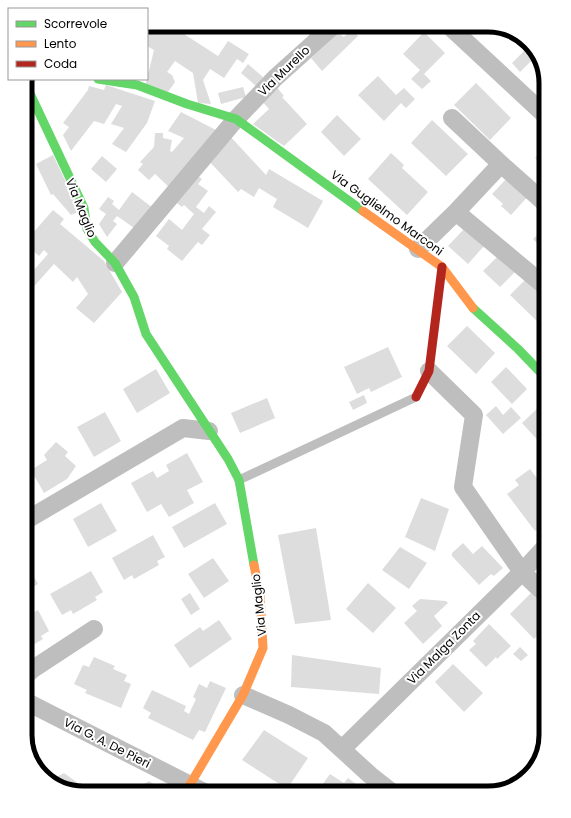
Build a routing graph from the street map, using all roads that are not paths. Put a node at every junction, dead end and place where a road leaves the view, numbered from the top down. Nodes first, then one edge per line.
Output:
1 (326, 32) edge
2 (456, 32) edge
3 (105, 80) edge
4 (32, 96) edge
5 (539, 110) edge
6 (452, 118) dead end
7 (236, 119) junction
8 (501, 164) junction
9 (539, 198) edge
10 (456, 212) junction
11 (418, 249) junction
12 (115, 263) junction
13 (442, 267) junction
14 (539, 281) edge
15 (429, 371) junction
16 (539, 371) edge
17 (416, 397) joint
18 (209, 431) junction
19 (240, 480) junction
20 (32, 516) edge
21 (539, 554) edge
22 (522, 572) junction
23 (539, 588) edge
24 (94, 629) dead end
25 (32, 670) edge
26 (243, 695) junction
27 (32, 705) edge
28 (342, 750) junction
29 (183, 786) edge
30 (188, 786) edge
31 (383, 786) edge

1 - 7 street, Via Murello
2 - 5 street
3 - 7 street, Via Guglielmo Marconi
4 - 12 street, Via Maglio
6 - 8 street
7 - 11 street, Via Guglielmo Marconi
7 - 12 street, Via Murello
8 - 9 street
8 - 10 street
10 - 11 street
10 - 14 street
11 - 13 street, Via Guglielmo Marconi
12 - 18 street, Via Maglio
13 - 15 street
13 - 16 street, Via Guglielmo Marconi
15 - 17 street
15 - 22 street
17 - 19 lane
18 - 19 street, Via Maglio
18 - 20 street
19 - 26 street, Via Maglio
21 - 22 street, Via Malga Zonta
22 - 23 street
22 - 28 street, Via Malga Zonta
24 - 25 street
26 - 28 street
26 - 30 street, Via Maglio
27 - 29 street, Via G. A. De Pieri
28 - 31 street

